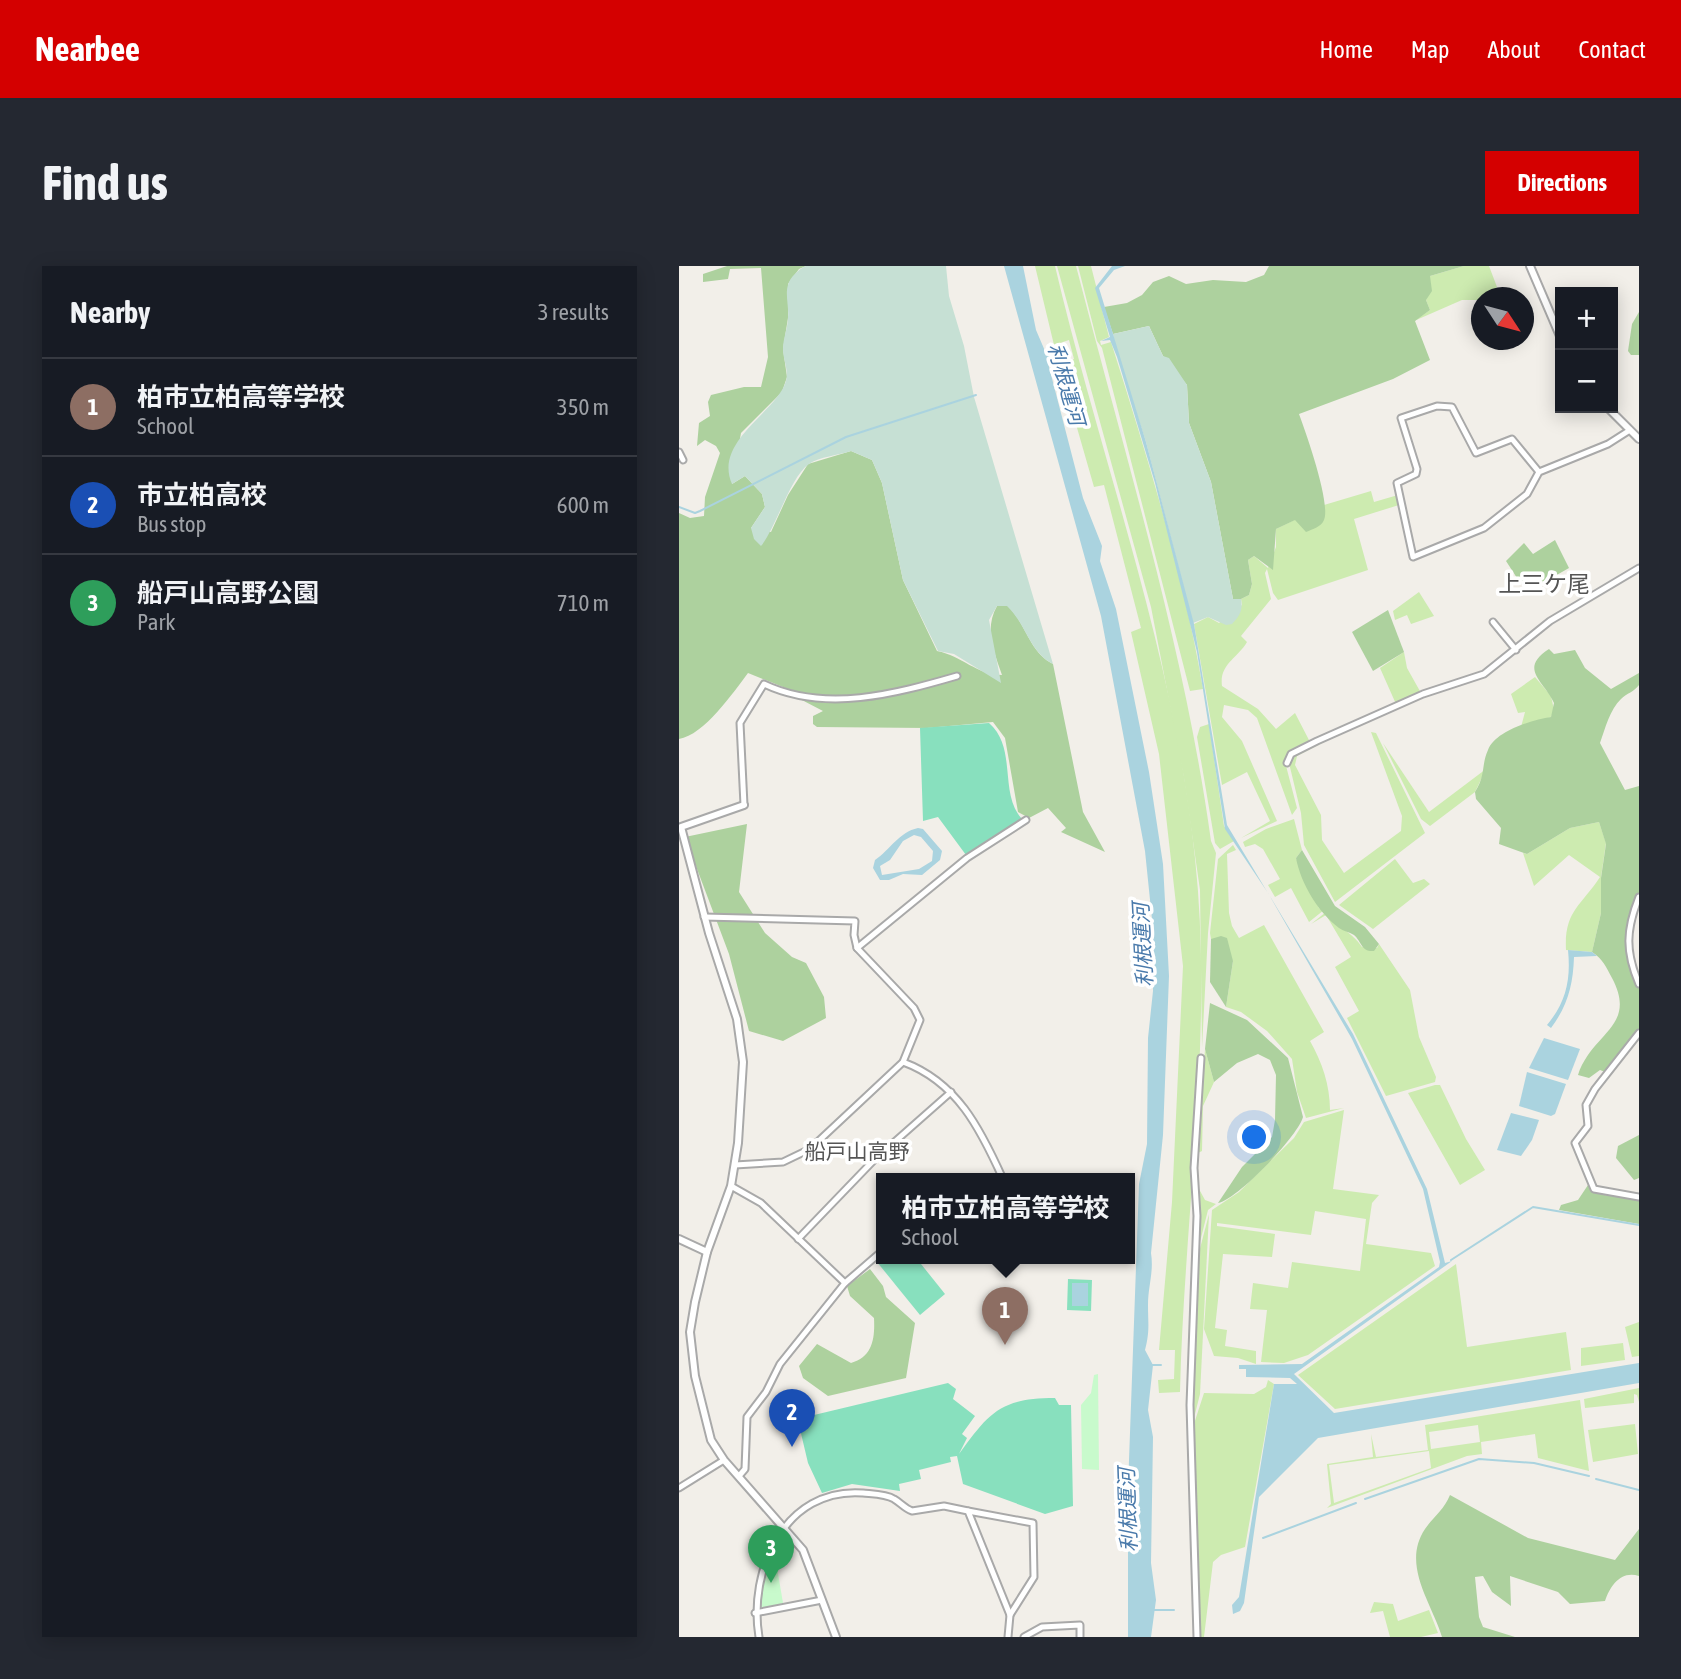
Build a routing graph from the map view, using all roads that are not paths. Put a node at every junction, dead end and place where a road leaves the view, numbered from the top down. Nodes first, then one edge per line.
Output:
1 (1530, 266) edge
2 (1555, 324) edge
3 (1613, 413) edge
4 (1630, 430) junction
5 (1639, 439) edge
6 (679, 452) edge
7 (683, 460) dead end
8 (1539, 472) junction
9 (1639, 568) edge
10 (1493, 622) dead end
11 (1516, 650) junction
12 (957, 676) dead end
13 (1287, 762) dead end
14 (744, 805) joint
15 (1026, 820) dead end
16 (680, 828) edge
17 (1639, 897) edge
18 (704, 917) junction
19 (857, 948) junction
20 (1639, 984) edge
21 (1639, 1033) edge
22 (1201, 1058) dead end
23 (903, 1062) junction
24 (951, 1092) junction
25 (735, 1165) junction
26 (1000, 1173) edge
27 (731, 1186) junction
28 (1639, 1197) edge
29 (798, 1238) junction
30 (679, 1239) edge
31 (707, 1252) junction
32 (876, 1256) edge
33 (845, 1283) junction
34 (724, 1460) junction
35 (739, 1476) junction
36 (679, 1489) edge
37 (968, 1511) junction
38 (783, 1526) junction
39 (822, 1600) junction
40 (755, 1613) junction
41 (1010, 1615) junction
42 (1036, 1630) junction
43 (1011, 1636) edge
44 (759, 1637) edge
45 (836, 1637) edge
46 (1024, 1637) edge
47 (1039, 1637) edge
48 (1080, 1637) edge
49 (1197, 1637) edge

1 - 2 street
3 - 4 street
4 - 5 street
4 - 8 street
6 - 7 street
8 - 8 street
9 - 11 street
10 - 11 street
11 - 13 street
12 - 14 street
14 - 16 street
15 - 19 street
16 - 18 street
17 - 20 street
18 - 19 street
18 - 25 street
19 - 23 street
21 - 28 street
22 - 49 street
23 - 24 street
23 - 25 street
24 - 26 street
24 - 29 street
25 - 27 street
27 - 29 street
27 - 31 street
29 - 33 street
30 - 31 street
31 - 34 street
32 - 33 street
33 - 35 street
34 - 35 street
34 - 36 street
35 - 38 street
37 - 38 street
37 - 41 street
37 - 41 street
38 - 39 street
38 - 40 street
39 - 40 street
39 - 45 street
40 - 44 street
41 - 43 street
42 - 46 street
42 - 47 street
42 - 48 street

